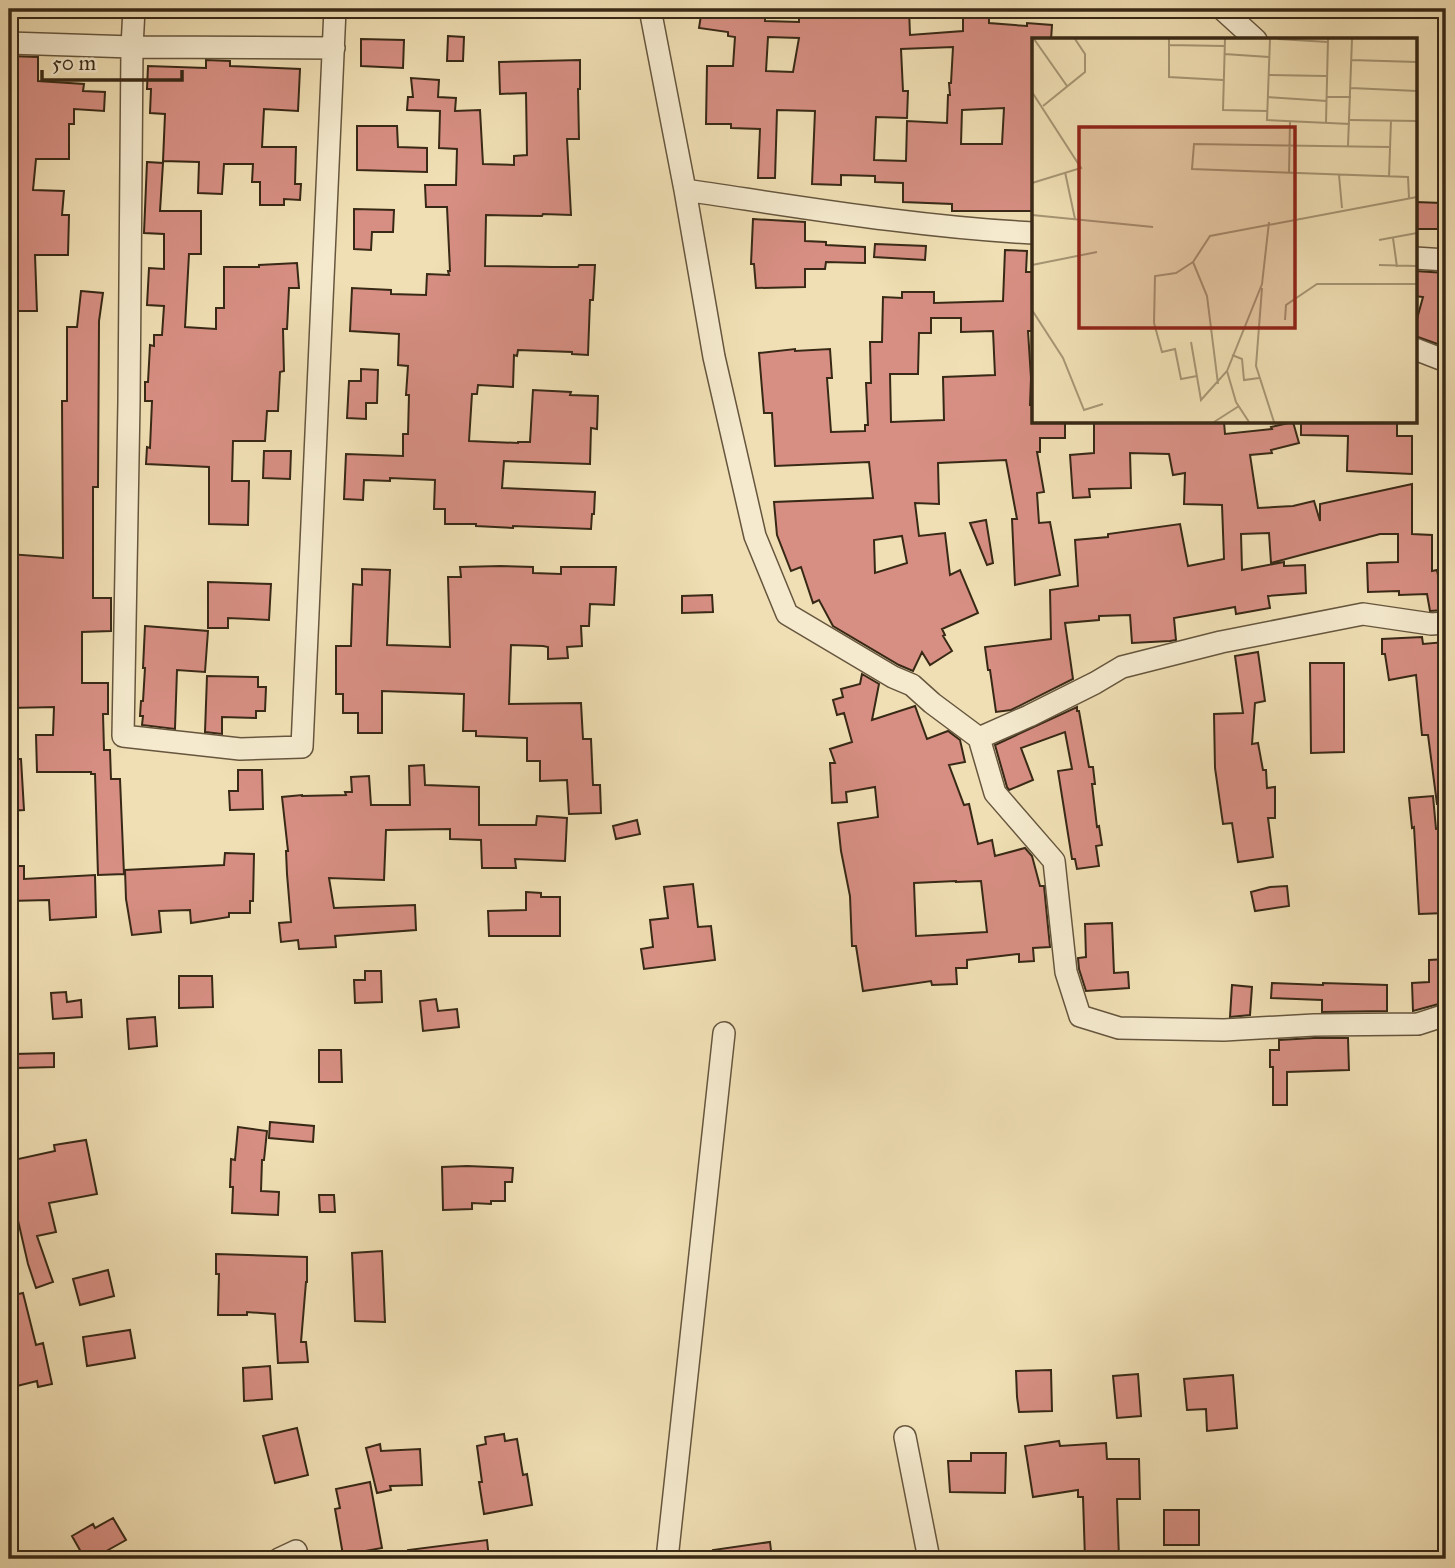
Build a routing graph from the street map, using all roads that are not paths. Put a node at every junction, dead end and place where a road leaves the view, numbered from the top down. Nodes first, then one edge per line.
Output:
1 (134, 9) edge
2 (335, 9) edge
3 (650, 9) edge
4 (1222, 9) edge
5 (1254, 38) edge
6 (9, 43) edge
7 (132, 47) junction
8 (334, 48) junction
9 (685, 190) junction
10 (1032, 233) edge
11 (1416, 258) edge
12 (1446, 260) edge
13 (1416, 349) edge
14 (1446, 361) edge
15 (1446, 623) edge
16 (979, 738) junction
17 (1446, 1015) edge
18 (724, 1033) dead end
19 (905, 1437) dead end
20 (279, 1559) edge
21 (298, 1559) edge
22 (667, 1559) edge
23 (929, 1559) edge

1 - 7 street
2 - 8 street
3 - 9 street
4 - 5 street
6 - 7 street
7 - 8 street
7 - 8 street
9 - 10 street
9 - 16 street
11 - 12 street
13 - 14 street
15 - 16 street
16 - 17 street
18 - 22 street
19 - 23 street
20 - 21 street

